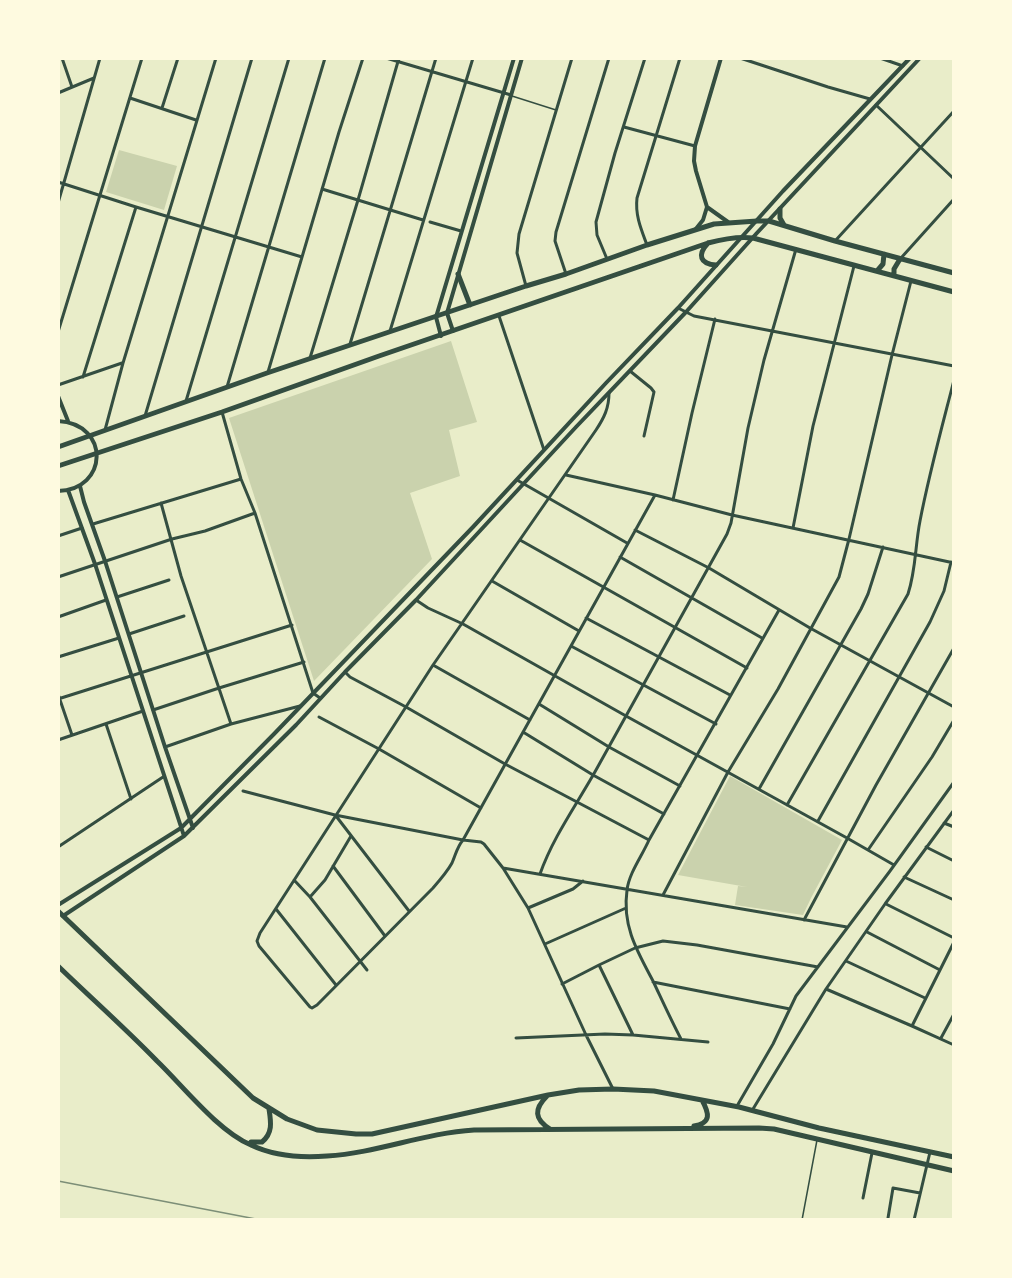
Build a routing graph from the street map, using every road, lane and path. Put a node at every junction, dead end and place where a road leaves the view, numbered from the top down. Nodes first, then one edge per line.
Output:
1 (62, 58) edge
2 (98, 58) edge
3 (142, 58) edge
4 (178, 58) edge
5 (216, 58) edge
6 (252, 58) edge
7 (289, 58) edge
8 (325, 58) edge
9 (363, 58) edge
10 (386, 58) edge
11 (436, 58) edge
12 (473, 58) edge
13 (514, 58) edge
14 (522, 58) edge
15 (572, 58) edge
16 (609, 58) edge
17 (645, 58) edge
18 (680, 58) edge
19 (721, 58) edge
20 (740, 58) edge
21 (880, 58) edge
22 (910, 58) edge
23 (920, 58) edge
24 (399, 60) edge
25 (903, 66) junction
26 (433, 72) junction
27 (94, 78) junction
28 (466, 82) junction
29 (72, 87) junction
30 (58, 93) edge
31 (503, 93) junction
32 (511, 95) junction
33 (130, 98) junction
34 (872, 100) junction
35 (876, 105) junction
36 (162, 108) junction
37 (557, 110) junction
38 (954, 111) edge
39 (196, 120) junction
40 (624, 127) junction
41 (656, 136) junction
42 (695, 146) junction
43 (920, 148) junction
44 (954, 179) edge
45 (58, 182) edge
46 (64, 184) junction
47 (322, 189) junction
48 (101, 196) junction
49 (954, 199) edge
50 (358, 200) junction
51 (58, 203) edge
52 (136, 207) junction
53 (707, 207) junction
54 (780, 209) junction
55 (390, 210) junction
56 (168, 217) junction
57 (424, 220) junction
58 (757, 221) junction
59 (769, 221) junction
60 (430, 222) dead end
61 (728, 222) junction
62 (785, 226) junction
63 (202, 227) junction
64 (694, 230) junction
65 (461, 231) junction
66 (743, 236) junction
67 (235, 237) junction
68 (753, 238) junction
69 (835, 241) junction
70 (708, 243) junction
71 (647, 245) junction
72 (269, 247) junction
73 (796, 249) junction
74 (884, 254) junction
75 (302, 257) junction
76 (900, 259) junction
77 (607, 260) junction
78 (855, 265) junction
79 (716, 266) junction
80 (877, 271) junction
81 (954, 273) edge
82 (458, 274) junction
83 (566, 274) junction
84 (894, 276) junction
85 (911, 281) junction
86 (526, 286) junction
87 (954, 292) edge
88 (470, 306) junction
89 (678, 308) junction
90 (686, 312) junction
91 (447, 313) junction
92 (499, 316) junction
93 (436, 317) junction
94 (715, 319) junction
95 (774, 331) junction
96 (58, 332) edge
97 (453, 332) junction
98 (389, 333) junction
99 (441, 336) junction
100 (835, 343) junction
101 (350, 346) junction
102 (892, 355) junction
103 (309, 359) junction
104 (123, 363) junction
105 (954, 366) edge
106 (630, 370) junction
107 (267, 373) junction
108 (83, 377) junction
109 (954, 380) edge
110 (58, 385) edge
111 (227, 388) junction
112 (609, 392) junction
113 (58, 396) edge
114 (185, 403) junction
115 (222, 412) junction
116 (146, 416) junction
117 (58, 421) edge
118 (68, 421) junction
119 (105, 431) junction
120 (90, 436) junction
121 (644, 436) dead end
122 (58, 447) edge
123 (544, 450) junction
124 (97, 454) junction
125 (58, 466) edge
126 (566, 475) junction
127 (241, 479) junction
128 (517, 480) junction
129 (524, 484) junction
130 (80, 486) junction
131 (68, 490) junction
132 (58, 491) edge
133 (655, 495) junction
134 (549, 499) junction
135 (673, 500) junction
136 (161, 503) junction
137 (255, 513) junction
138 (732, 515) junction
139 (93, 524) junction
140 (82, 528) junction
141 (793, 528) junction
142 (635, 530) junction
143 (58, 536) edge
144 (172, 539) junction
145 (849, 539) junction
146 (520, 540) junction
147 (628, 544) junction
148 (883, 546) junction
149 (916, 554) junction
150 (620, 557) junction
151 (105, 561) junction
152 (952, 562) edge
153 (95, 564) junction
154 (709, 568) junction
155 (58, 577) edge
156 (169, 580) dead end
157 (492, 581) junction
158 (603, 588) junction
159 (117, 597) junction
160 (691, 598) junction
161 (106, 600) junction
162 (416, 600) junction
163 (779, 610) junction
164 (183, 616) dead end
165 (58, 617) edge
166 (586, 618) junction
167 (463, 624) junction
168 (292, 625) junction
169 (675, 628) junction
170 (810, 628) junction
171 (579, 631) junction
172 (129, 634) junction
173 (119, 638) junction
174 (763, 639) junction
175 (841, 645) junction
176 (571, 646) junction
177 (954, 648) edge
178 (206, 651) junction
179 (659, 656) junction
180 (58, 657) edge
181 (870, 660) junction
182 (304, 662) junction
183 (433, 665) junction
184 (747, 668) junction
185 (345, 672) junction
186 (142, 673) junction
187 (131, 676) junction
188 (554, 676) junction
189 (899, 676) junction
190 (643, 686) junction
191 (219, 688) junction
192 (928, 692) junction
193 (313, 693) junction
194 (58, 694) edge
195 (731, 695) junction
196 (59, 699) edge
197 (321, 699) junction
198 (538, 704) junction
199 (300, 706) junction
200 (954, 706) edge
201 (406, 707) junction
202 (153, 710) junction
203 (143, 711) junction
204 (626, 716) junction
205 (319, 717) dead end
206 (530, 720) junction
207 (954, 720) edge
208 (106, 724) junction
209 (231, 724) junction
210 (716, 724) junction
211 (523, 732) junction
212 (72, 735) junction
213 (58, 740) edge
214 (165, 747) junction
215 (609, 747) junction
216 (379, 749) junction
217 (698, 756) junction
218 (505, 764) junction
219 (728, 772) junction
220 (594, 775) junction
221 (164, 777) junction
222 (954, 782) edge
223 (681, 786) junction
224 (759, 789) junction
225 (243, 791) dead end
226 (131, 799) junction
227 (577, 803) junction
228 (788, 805) junction
229 (481, 808) junction
230 (954, 810) edge
231 (335, 814) junction
232 (664, 814) junction
233 (190, 819) junction
234 (817, 821) junction
235 (944, 822) junction
236 (954, 827) edge
237 (181, 828) junction
238 (193, 828) junction
239 (184, 836) junction
240 (351, 836) junction
241 (848, 838) junction
242 (463, 840) junction
243 (649, 840) junction
244 (58, 847) edge
245 (926, 847) junction
246 (868, 850) junction
247 (954, 861) edge
248 (333, 866) junction
249 (894, 866) junction
250 (503, 868) junction
251 (540, 874) junction
252 (904, 877) junction
253 (294, 880) junction
254 (583, 881) junction
255 (627, 889) junction
256 (663, 895) junction
257 (310, 897) junction
258 (954, 900) edge
259 (885, 904) junction
260 (58, 905) edge
261 (528, 908) junction
262 (626, 908) junction
263 (276, 909) junction
264 (409, 911) junction
265 (61, 914) edge
266 (804, 920) junction
267 (847, 927) junction
268 (866, 932) junction
269 (385, 936) junction
270 (954, 940) edge
271 (545, 945) junction
272 (635, 948) junction
273 (360, 961) junction
274 (846, 961) junction
275 (599, 965) junction
276 (58, 966) edge
277 (818, 967) junction
278 (367, 970) dead end
279 (940, 970) junction
280 (653, 982) junction
281 (562, 984) junction
282 (336, 985) junction
283 (826, 989) junction
284 (925, 998) junction
285 (790, 1009) junction
286 (954, 1014) edge
287 (912, 1026) junction
288 (586, 1035) junction
289 (633, 1035) junction
290 (516, 1038) dead end
291 (941, 1038) junction
292 (681, 1039) junction
293 (708, 1042) dead end
294 (954, 1045) edge
295 (613, 1089) junction
296 (548, 1095) junction
297 (702, 1100) junction
298 (738, 1107) junction
299 (269, 1109) junction
300 (749, 1109) junction
301 (684, 1128) junction
302 (551, 1129) junction
303 (240, 1139) junction
304 (817, 1139) junction
305 (872, 1151) junction
306 (930, 1152) junction
307 (954, 1157) edge
308 (927, 1165) junction
309 (954, 1171) edge
310 (920, 1193) junction
311 (863, 1198) dead end
312 (888, 1218) dead end
313 (802, 1220) edge
314 (914, 1220) edge

1 - 29 street
2 - 27 street
3 - 33 street
4 - 36 street
5 - 39 street
6 - 63 street
7 - 67 street
8 - 72 street
9 - 47 street
10 - 24 street
11 - 26 street
12 - 28 street
13 - 31 street
14 - 32 street
15 - 37 street
16 - 83 street
17 - 40 street
18 - 41 street
19 - 42 street
20 - 34 street
21 - 25 street
22 - 25 street
23 - 35 street
24 - 26 street
24 - 50 street
25 - 34 street
26 - 28 street
26 - 55 street
27 - 29 street
27 - 46 street
28 - 31 street
28 - 57 street
29 - 30 street
31 - 32 street
31 - 65 street
32 - 37 lane
32 - 82 street
33 - 36 street
33 - 48 street
34 - 58 street
35 - 43 street
35 - 54 street
36 - 39 street
37 - 86 street
38 - 43 street
39 - 56 street
40 - 41 street
40 - 77 street
41 - 42 street
41 - 71 street
42 - 53 street
43 - 44 street
43 - 69 street
45 - 46 street
46 - 48 street
46 - 51 street
47 - 50 street
47 - 75 street
48 - 52 street
48 - 96 street
49 - 76 street
50 - 55 street
50 - 103 street
52 - 56 street
52 - 108 street
53 - 61 street
53 - 64 street
54 - 59 street
54 - 62 main road
55 - 57 street
55 - 101 street
56 - 63 street
56 - 104 street
57 - 98 street
58 - 59 main road
58 - 61 main road
58 - 66 street
59 - 62 main road
59 - 68 street
60 - 65 street
61 - 64 main road
62 - 69 main road
63 - 67 street
63 - 116 street
64 - 71 main road
65 - 93 street
66 - 68 main road
66 - 70 main road
66 - 79 street
67 - 72 street
67 - 114 street
68 - 73 main road
68 - 90 street
69 - 74 main road
70 - 79 main road
70 - 92 main road
71 - 77 main road
72 - 75 street
72 - 111 street
73 - 78 main road
73 - 95 street
74 - 76 main road
74 - 80 main road
75 - 107 street
76 - 81 main road
76 - 84 main road
77 - 83 main road
78 - 80 main road
78 - 100 street
79 - 89 street
80 - 84 main road
82 - 88 main road
82 - 91 street
83 - 86 main road
84 - 85 main road
85 - 87 main road
85 - 102 street
86 - 88 main road
88 - 91 main road
89 - 90 street
89 - 123 street
90 - 94 street
90 - 106 street
91 - 93 main road
91 - 97 street
92 - 97 main road
92 - 123 street
93 - 98 main road
93 - 99 street
94 - 95 street
94 - 135 street
95 - 100 street
95 - 138 street
97 - 99 main road
98 - 101 main road
99 - 115 main road
100 - 102 street
100 - 141 street
101 - 103 main road
102 - 105 street
102 - 145 street
103 - 107 main road
104 - 108 street
104 - 119 street
106 - 112 street
106 - 121 street
107 - 111 main road
108 - 110 street
109 - 149 street
111 - 114 main road
112 - 126 street
112 - 129 street
113 - 118 street
114 - 116 main road
115 - 124 main road
115 - 127 street
116 - 119 main road
117 - 118 street
118 - 120 street
119 - 120 main road
120 - 122 main road
120 - 124 street
123 - 128 street
124 - 125 main road
124 - 130 street
126 - 133 street
126 - 134 street
127 - 136 street
127 - 137 street
128 - 129 street
128 - 193 street
129 - 134 street
129 - 162 street
130 - 131 street
130 - 139 street
131 - 132 street
131 - 140 street
133 - 135 street
133 - 142 street
134 - 146 street
134 - 147 street
135 - 138 street
136 - 139 street
136 - 144 street
137 - 144 street
137 - 168 street
138 - 141 street
138 - 154 street
139 - 151 street
140 - 143 street
140 - 153 street
141 - 145 street
142 - 147 street
142 - 154 street
144 - 151 street
144 - 178 street
145 - 148 street
145 - 170 street
146 - 157 street
146 - 158 street
147 - 150 street
148 - 149 street
148 - 175 street
149 - 152 street
149 - 181 street
150 - 158 street
150 - 160 street
151 - 153 street
151 - 159 street
152 - 189 street
153 - 155 street
153 - 161 street
154 - 160 street
154 - 163 street
156 - 159 street
157 - 167 street
157 - 171 street
158 - 166 street
158 - 169 street
159 - 172 street
160 - 169 street
160 - 174 street
161 - 165 street
161 - 173 street
162 - 167 street
162 - 185 street
163 - 170 street
163 - 174 street
164 - 172 street
166 - 171 street
166 - 179 street
167 - 183 street
167 - 188 street
168 - 178 street
168 - 182 street
169 - 179 street
169 - 184 street
170 - 175 street
170 - 219 street
171 - 176 street
172 - 186 street
173 - 180 street
173 - 187 street
174 - 184 street
175 - 181 street
175 - 224 street
176 - 188 street
176 - 190 street
177 - 192 street
178 - 186 street
178 - 191 street
179 - 190 street
179 - 195 street
181 - 189 street
181 - 228 street
182 - 191 street
182 - 193 street
183 - 201 street
183 - 206 street
184 - 195 street
185 - 197 street
185 - 201 street
186 - 187 street
186 - 202 street
187 - 196 street
187 - 203 street
188 - 198 street
188 - 204 street
189 - 192 street
189 - 234 street
190 - 204 street
190 - 210 street
191 - 202 street
191 - 209 street
192 - 200 street
192 - 241 street
193 - 197 street
193 - 199 street
194 - 196 street
195 - 210 street
196 - 212 street
197 - 238 street
198 - 206 street
198 - 215 street
199 - 209 street
199 - 233 street
201 - 216 street
201 - 218 street
202 - 214 street
203 - 208 street
203 - 221 street
204 - 215 street
204 - 217 street
205 - 216 street
206 - 211 street
207 - 246 street
208 - 212 street
208 - 226 street
209 - 214 street
210 - 217 street
211 - 218 street
211 - 220 street
212 - 213 street
214 - 233 street
215 - 220 street
215 - 223 street
216 - 229 street
216 - 231 street
217 - 219 street
217 - 223 street
218 - 227 street
218 - 229 street
219 - 224 street
219 - 256 street
220 - 227 street
220 - 232 street
221 - 226 street
221 - 237 street
222 - 249 street
223 - 232 street
224 - 228 street
225 - 231 street
226 - 244 street
227 - 243 street
227 - 251 street
228 - 234 street
229 - 242 street
230 - 235 street
231 - 240 street
231 - 242 street
231 - 253 street
232 - 243 street
233 - 237 street
233 - 238 street
234 - 241 street
235 - 236 street
235 - 245 street
237 - 239 street
237 - 260 street
238 - 239 street
239 - 265 street
240 - 248 street
240 - 264 street
241 - 246 street
241 - 266 street
242 - 250 street
242 - 264 street
243 - 255 street
245 - 247 street
245 - 252 street
246 - 249 street
248 - 257 street
248 - 269 street
249 - 267 street
250 - 251 street
250 - 261 street
251 - 254 street
252 - 258 street
252 - 259 street
253 - 257 street
253 - 263 street
254 - 255 street
254 - 261 street
255 - 256 street
255 - 262 street
256 - 266 street
257 - 273 street
259 - 268 street
259 - 270 street
261 - 271 street
262 - 271 street
262 - 272 street
263 - 282 street
263 - 282 street
264 - 269 street
265 - 299 main road
266 - 267 street
267 - 277 street
268 - 274 street
268 - 279 street
269 - 273 street
270 - 279 street
271 - 281 street
272 - 275 street
272 - 277 street
272 - 280 street
273 - 278 street
273 - 282 street
274 - 283 street
274 - 284 street
275 - 281 street
275 - 289 street
276 - 303 main road
277 - 285 street
279 - 284 street
280 - 285 street
280 - 292 street
281 - 288 street
283 - 287 street
283 - 300 street
284 - 287 street
285 - 298 street
286 - 291 street
287 - 291 street
288 - 289 street
288 - 290 street
288 - 295 street
289 - 292 street
291 - 294 street
292 - 293 street
295 - 296 main road
295 - 297 main road
296 - 299 main road
296 - 302 main road
297 - 298 main road
297 - 301 main road
298 - 300 main road
299 - 303 main road
300 - 306 main road
301 - 302 main road
301 - 304 main road
302 - 303 main road
304 - 305 main road
304 - 313 lane
305 - 308 main road
305 - 311 street
306 - 307 main road
306 - 308 street
308 - 309 main road
308 - 310 street
310 - 312 street
310 - 314 street

